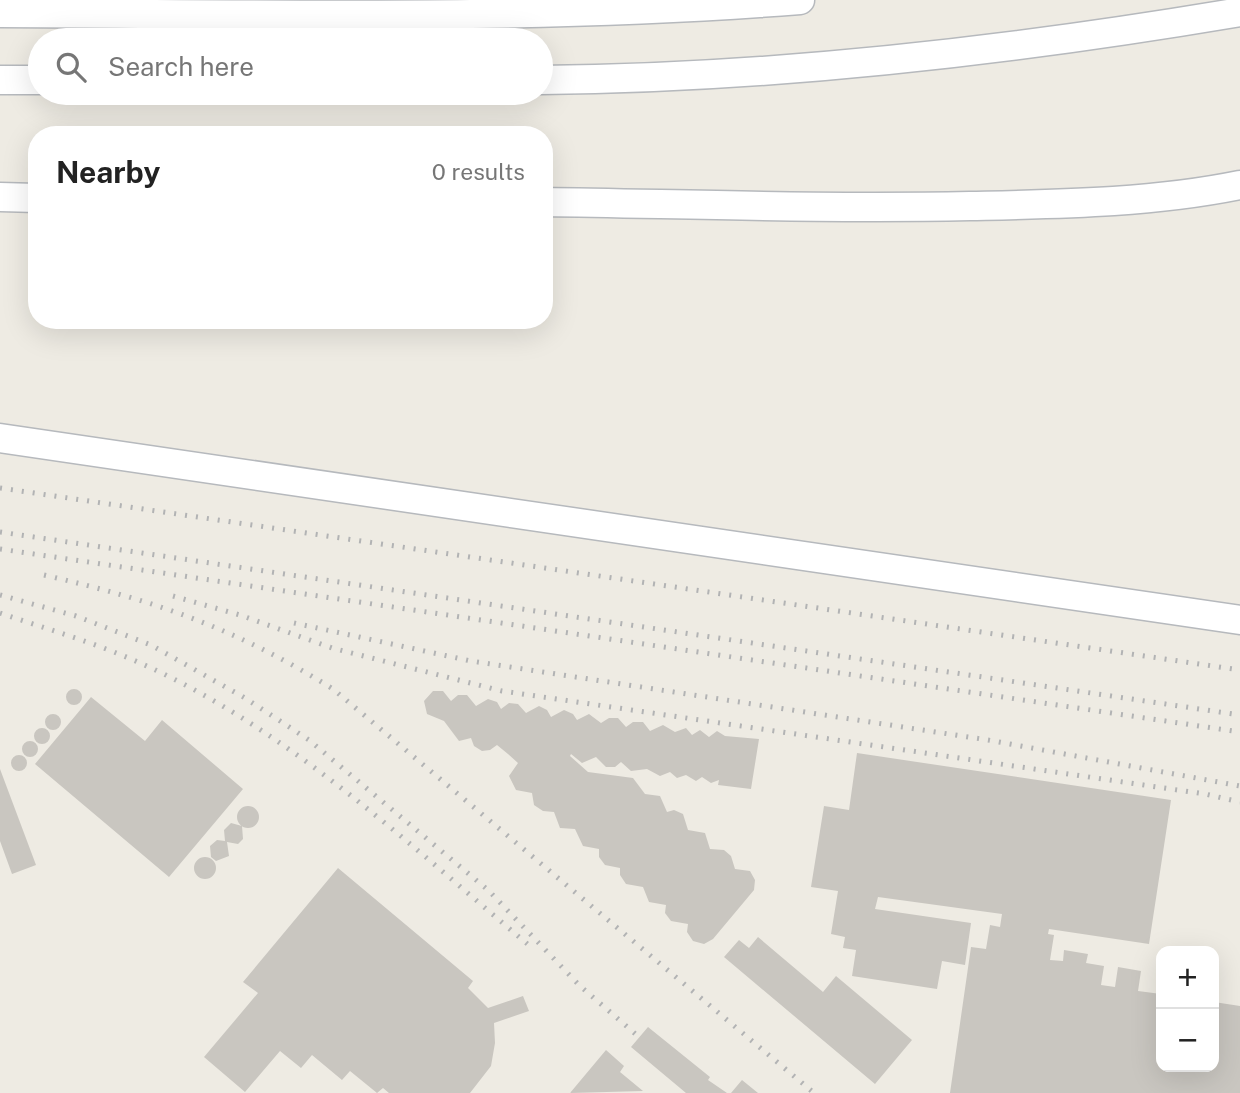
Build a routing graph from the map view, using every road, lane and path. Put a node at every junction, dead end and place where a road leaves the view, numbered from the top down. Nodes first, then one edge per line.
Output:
1 (800, 0) edge
2 (1240, 12) edge
3 (0, 13) edge
4 (0, 80) edge
5 (28, 80) edge
6 (553, 80) edge
7 (1240, 184) edge
8 (0, 197) edge
9 (28, 198) edge
10 (553, 202) edge
11 (0, 438) edge
12 (1240, 620) edge

1 - 3 lane
2 - 6 lane
4 - 5 lane
7 - 10 lane
8 - 9 lane
11 - 12 lane

